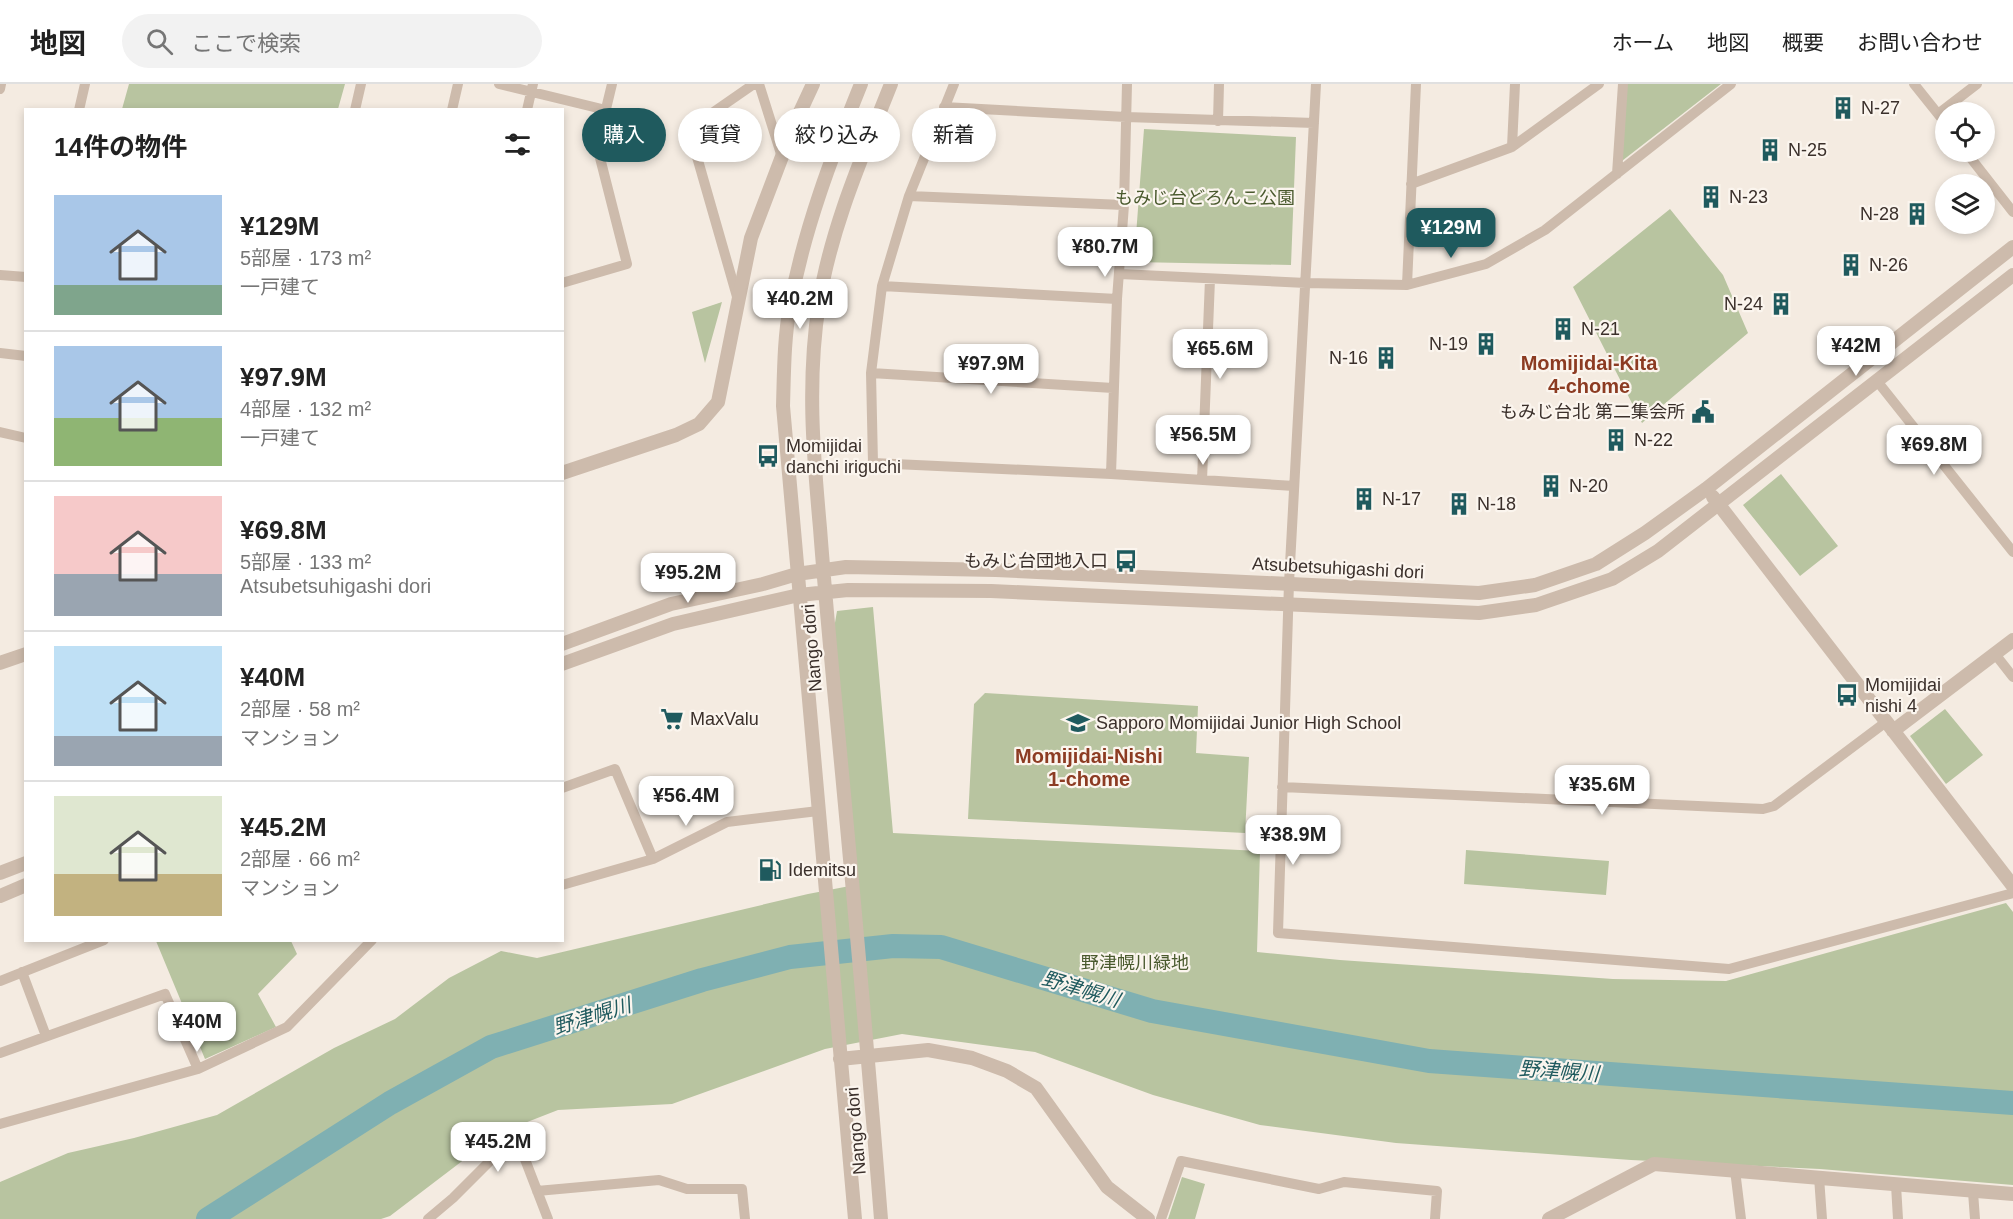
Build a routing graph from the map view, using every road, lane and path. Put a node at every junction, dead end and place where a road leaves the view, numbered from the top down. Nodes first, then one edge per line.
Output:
1 (1, 84) edge
2 (85, 84) edge
3 (361, 84) edge
4 (458, 84) edge
5 (499, 84) edge
6 (612, 84) edge
7 (756, 84) edge
8 (813, 84) edge
9 (861, 84) edge
10 (891, 84) edge
11 (954, 84) edge
12 (1127, 84) edge
13 (1219, 84) edge
14 (1316, 84) edge
15 (1416, 84) edge
16 (1515, 84) edge
17 (1599, 84) edge
18 (1623, 84) edge
19 (1731, 84) edge
20 (1914, 84) edge
21 (1977, 84) edge
22 (532, 88) edge
23 (0, 89) edge
24 (1954, 102) edge
25 (944, 107) junction
26 (79, 108) edge
27 (355, 108) edge
28 (452, 108) edge
29 (527, 108) edge
30 (599, 108) edge
31 (606, 108) edge
32 (803, 108) edge
33 (1935, 110) edge
34 (1126, 117) junction
35 (1218, 121) junction
36 (1314, 123) junction
37 (774, 135) edge
38 (1512, 147) junction
39 (601, 162) edge
40 (780, 162) edge
41 (1974, 162) edge
42 (1617, 174) junction
43 (1411, 184) junction
44 (909, 196) junction
45 (1124, 205) junction
46 (2013, 212) edge
47 (2013, 247) edge
48 (1120, 273) junction
49 (0, 274) edge
50 (2013, 275) edge
51 (24, 277) edge
52 (1210, 279) junction
53 (564, 282) edge
54 (1306, 283) junction
55 (1407, 285) junction
56 (882, 286) junction
57 (1117, 299) junction
58 (738, 301) junction
59 (0, 353) edge
60 (24, 356) edge
61 (871, 373) junction
62 (1877, 381) junction
63 (1113, 388) junction
64 (0, 432) edge
65 (24, 438) edge
66 (564, 472) edge
67 (1111, 474) junction
68 (1202, 480) junction
69 (1294, 486) junction
70 (1706, 489) junction
71 (1718, 504) junction
72 (2013, 552) edge
73 (823, 570) junction
74 (797, 574) junction
75 (1289, 583) junction
76 (825, 592) junction
77 (799, 595) junction
78 (1288, 605) junction
79 (2013, 640) edge
80 (564, 643) edge
81 (1995, 654) junction
82 (24, 655) edge
83 (0, 663) edge
84 (564, 663) edge
85 (2013, 677) edge
86 (1889, 727) junction
87 (564, 787) edge
88 (1282, 787) junction
89 (818, 811) junction
90 (653, 859) junction
91 (24, 864) edge
92 (0, 873) edge
93 (564, 884) edge
94 (24, 886) edge
95 (2013, 886) edge
96 (2013, 893) edge
97 (0, 896) edge
98 (99, 942) edge
99 (370, 942) edge
100 (22, 972) junction
101 (0, 981) edge
102 (46, 1036) junction
103 (0, 1053) edge
104 (868, 1055) junction
105 (840, 1059) junction
106 (198, 1069) junction
107 (0, 1124) edge
108 (1735, 1170) junction
109 (1819, 1177) junction
110 (1896, 1185) junction
111 (537, 1191) junction
112 (1973, 1192) junction
113 (2013, 1194) edge
114 (428, 1219) edge
115 (548, 1219) edge
116 (745, 1219) edge
117 (855, 1219) edge
118 (881, 1219) edge
119 (1148, 1219) edge
120 (1161, 1219) edge
121 (1435, 1219) edge
122 (1549, 1219) edge
123 (1741, 1219) edge
124 (1822, 1219) edge
125 (1898, 1219) edge
126 (1975, 1219) edge

1 - 23 street
2 - 26 street
3 - 27 street
4 - 28 street
5 - 22 street
6 - 31 street
7 - 37 street
7 - 58 street
8 - 32 street
9 - 74 street, Nango dori
10 - 73 street, Nango dori
11 - 25 street
12 - 34 street
13 - 35 street
14 - 36 street
15 - 43 street
16 - 38 street
17 - 38 street
18 - 42 street
19 - 42 street
20 - 33 street
21 - 24 street
22 - 29 street
22 - 30 street
25 - 34 street
25 - 44 street
34 - 35 street
34 - 45 street
35 - 36 street
36 - 54 street
38 - 43 street
39 - 53 street
40 - 58 street
41 - 46 street
42 - 55 street
43 - 55 street
44 - 45 street
44 - 56 street
45 - 48 street
47 - 70 street, Atsubetsuhigashi dori
48 - 52 street
48 - 57 street
49 - 51 street
50 - 62 street, Atsubetsuhigashi dori
52 - 54 street
52 - 68 street
54 - 55 street
54 - 69 street
56 - 57 street
56 - 61 street
57 - 63 street
58 - 66 street
59 - 60 street
61 - 63 street
61 - 67 street
62 - 71 street, Atsubetsuhigashi dori
62 - 72 street
63 - 67 street
64 - 65 street
67 - 68 street
68 - 69 street
69 - 75 street
70 - 71 street
70 - 75 street, Atsubetsuhigashi dori
71 - 78 street, Atsubetsuhigashi dori
71 - 86 street
73 - 74 street, Atsubetsuhigashi dori
73 - 75 street, Atsubetsuhigashi dori
73 - 76 street, Nango dori
74 - 77 street, Nango dori
74 - 80 street, Atsubetsuhigashi dori
75 - 78 street
76 - 77 street, Atsubetsuhigashi dori
76 - 78 street, Atsubetsuhigashi dori
76 - 104 street, Nango dori
77 - 84 street, Atsubetsuhigashi dori
77 - 89 street, Nango dori
78 - 88 street
79 - 81 street
81 - 85 street
81 - 86 street
82 - 83 street
86 - 88 street
86 - 95 street
87 - 90 street
88 - 96 street
89 - 90 street
89 - 105 street, Nango dori
90 - 93 street
91 - 92 street
94 - 97 street
98 - 100 street
99 - 106 street
100 - 101 street
100 - 102 street
102 - 103 street
102 - 106 street
104 - 105 street
104 - 118 street, Nango dori
104 - 119 street
105 - 117 street, Nango dori
106 - 107 street
108 - 109 street
108 - 122 street
108 - 123 street
109 - 110 street
109 - 124 street
110 - 112 street
110 - 125 street
111 - 114 street
111 - 115 street
111 - 116 street
112 - 113 street
112 - 126 street
120 - 121 street

